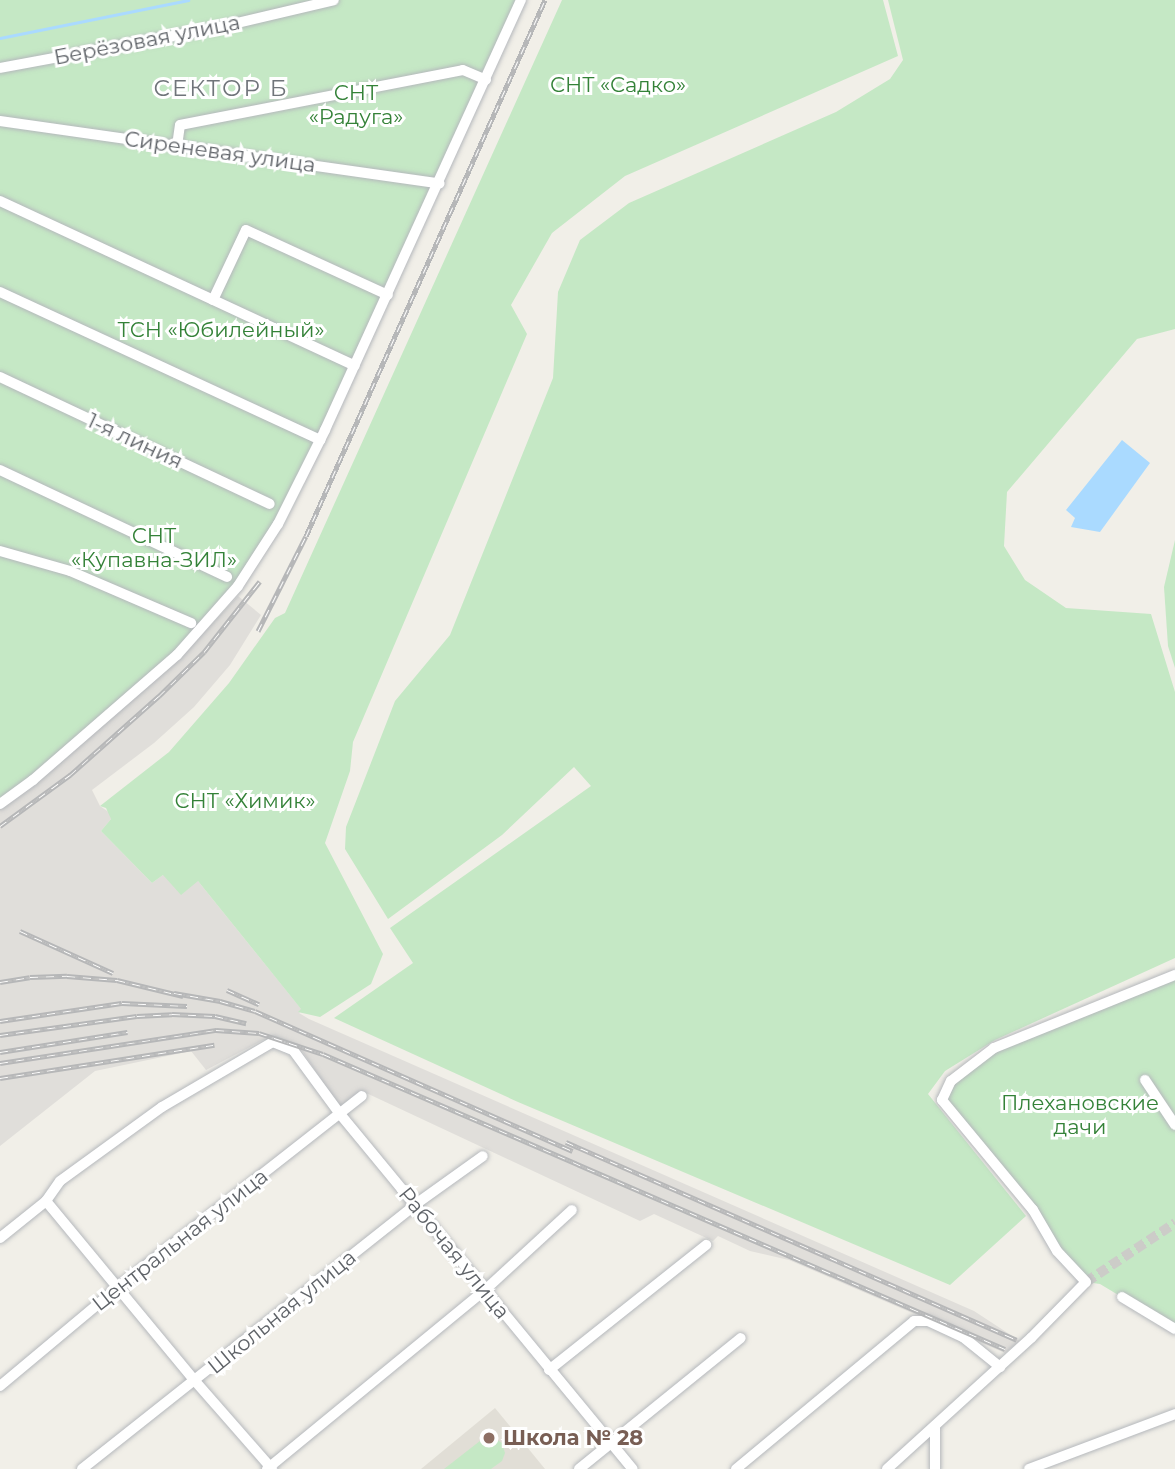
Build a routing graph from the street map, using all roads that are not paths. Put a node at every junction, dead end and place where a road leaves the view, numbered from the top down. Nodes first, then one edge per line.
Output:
1 (334, 0) edge
2 (521, 0) edge
3 (0, 68) edge
4 (486, 79) junction
5 (0, 121) edge
6 (177, 146) junction
7 (440, 184) junction
8 (0, 201) edge
9 (0, 292) edge
10 (388, 295) junction
11 (213, 300) junction
12 (355, 366) junction
13 (0, 377) edge
14 (320, 440) junction
15 (0, 470) edge
16 (270, 504) dead end
17 (0, 551) edge
18 (227, 577) dead end
19 (191, 623) dead end
20 (0, 804) edge
21 (1175, 975) edge
22 (1145, 1080) dead end
23 (362, 1097) dead end
24 (340, 1114) junction
25 (1175, 1125) edge
26 (483, 1156) dead end
27 (46, 1201) junction
28 (416, 1204) junction
29 (572, 1210) dead end
30 (0, 1238) edge
31 (706, 1245) dead end
32 (117, 1288) junction
33 (485, 1290) junction
34 (1122, 1297) dead end
35 (1175, 1329) edge
36 (741, 1338) dead end
37 (1000, 1367) junction
38 (549, 1370) junction
39 (195, 1381) junction
40 (0, 1386) edge
41 (1175, 1414) edge
42 (935, 1427) junction
43 (610, 1442) junction
44 (270, 1468) edge
45 (82, 1469) edge
46 (579, 1469) edge
47 (633, 1469) edge
48 (736, 1469) edge
49 (887, 1469) edge
50 (935, 1469) edge
51 (1029, 1469) edge

1 - 3 street, Берёзовая улица
2 - 4 street
4 - 6 street
4 - 7 street
5 - 6 street, Сиреневая улица
6 - 7 street, Сиреневая улица
7 - 10 street
8 - 11 street
9 - 14 street
10 - 11 street
10 - 12 street
11 - 12 street
12 - 14 street
13 - 16 street, 1-я линия
14 - 20 street
15 - 18 street
17 - 19 street
21 - 37 street
22 - 25 street
23 - 24 street, Центральная улица
24 - 27 street, Рабочая улица
24 - 28 street, Рабочая улица
24 - 32 street, Центральная улица
26 - 28 street, Школьная улица
27 - 30 street
27 - 32 street
28 - 33 street, Рабочая улица
28 - 39 street, Школьная улица
29 - 33 street
31 - 38 street
32 - 39 street
32 - 40 street, Центральная улица
33 - 38 street, Рабочая улица
33 - 44 street
34 - 35 street
36 - 43 street
37 - 42 street
37 - 48 street
38 - 43 street, Рабочая улица
39 - 44 street
39 - 45 street, Школьная улица
41 - 51 street
42 - 49 street
42 - 50 street
43 - 46 street
43 - 47 street, Рабочая улица

